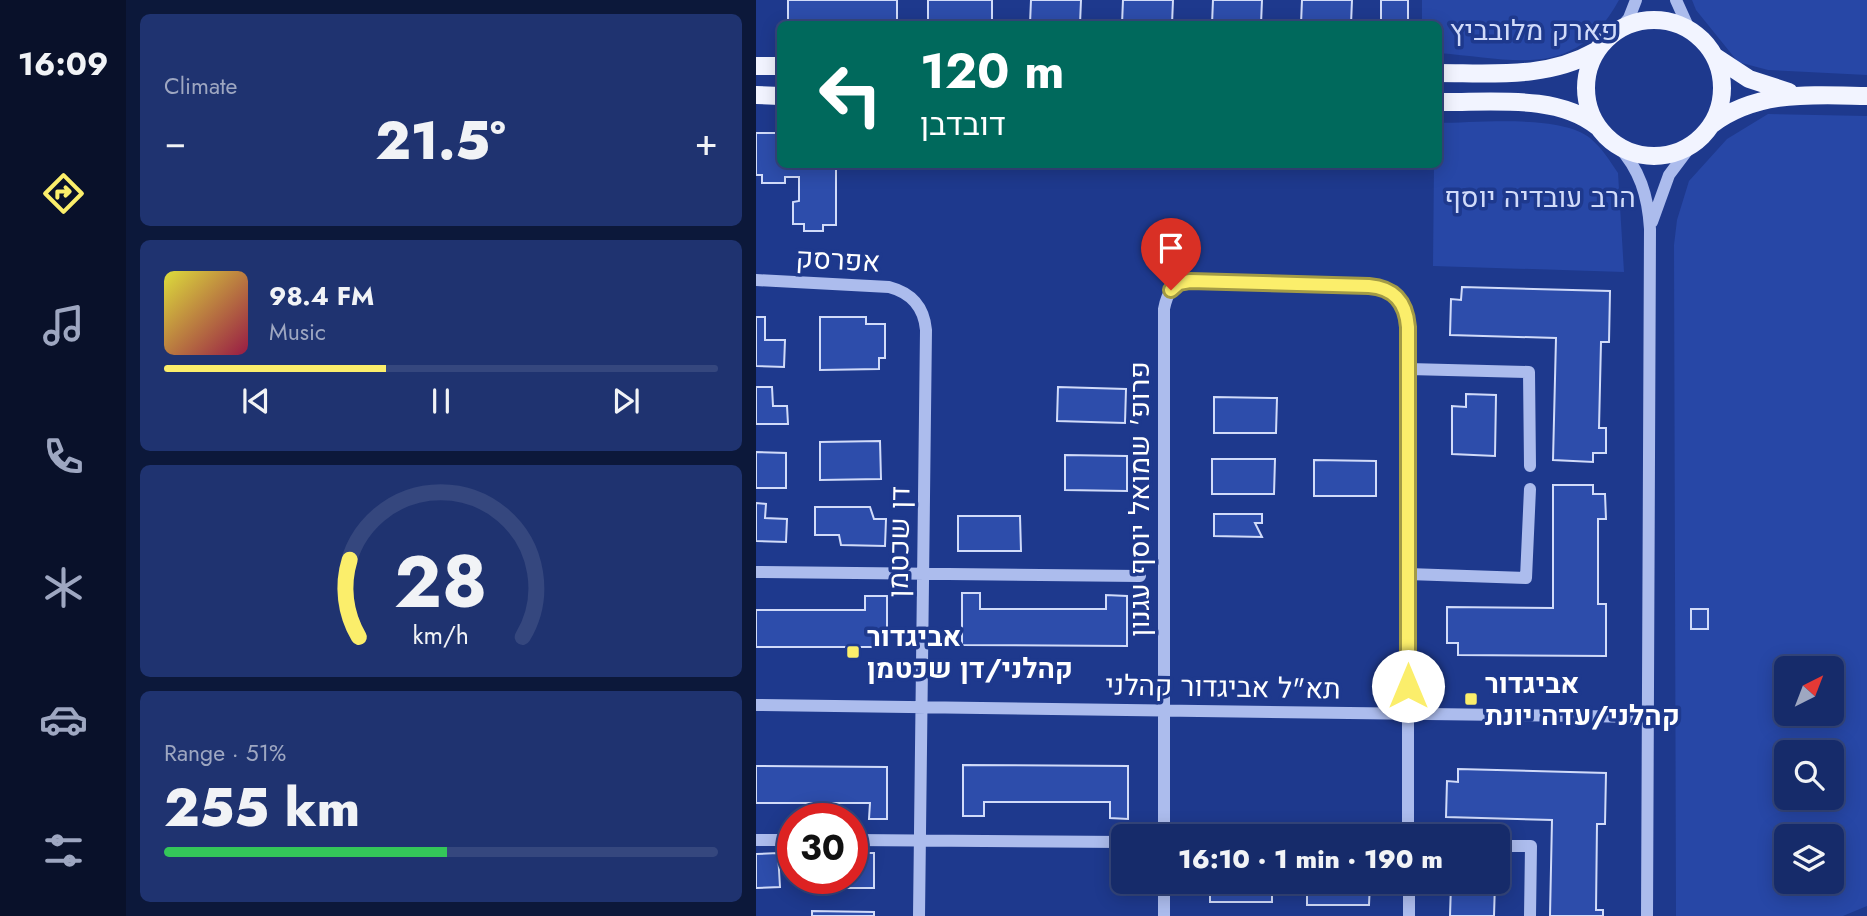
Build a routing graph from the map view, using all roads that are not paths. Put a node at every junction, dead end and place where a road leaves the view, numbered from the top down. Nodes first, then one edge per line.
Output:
1 (1636, 0) edge
2 (1676, 0) edge
3 (1620, 29) junction
4 (1690, 31) junction
5 (1596, 51) junction
6 (1712, 55) junction
7 (756, 66) edge
8 (777, 66) edge
9 (1442, 73) edge
10 (1796, 94) junction
11 (756, 95) edge
12 (777, 96) edge
13 (1867, 96) edge
14 (1442, 102) edge
15 (1709, 128) junction
16 (1601, 130) junction
17 (1693, 144) junction
18 (1617, 145) junction
19 (1650, 229) junction
20 (756, 280) edge
21 (913, 299) joint
22 (1409, 369) junction
23 (1530, 466) dead end
24 (1530, 489) dead end
25 (756, 572) edge
26 (923, 574) junction
27 (1408, 574) junction
28 (1140, 576) dead end
29 (756, 705) edge
30 (921, 708) junction
31 (1164, 711) junction
32 (1408, 714) junction
33 (1647, 717) junction
34 (1164, 824) edge
35 (1408, 824) edge
36 (756, 840) edge
37 (777, 840) edge
38 (868, 840) edge
39 (920, 841) junction
40 (1111, 842) edge
41 (1510, 846) edge
42 (1164, 894) edge
43 (1409, 894) edge
44 (919, 916) edge
45 (1164, 916) edge
46 (1409, 916) edge
47 (1530, 916) edge
48 (1647, 916) edge

1 - 3 street
2 - 4 street
3 - 4 main road
3 - 5 main road
4 - 6 main road
5 - 9 main road
5 - 16 main road
6 - 10 main road
6 - 15 main road
7 - 8 main road
10 - 13 main road
10 - 15 main road
11 - 12 main road
14 - 16 main road
15 - 17 main road
16 - 18 main road
17 - 18 main road
17 - 19 street
18 - 19 street
19 - 33 street
20 - 21 street, אפרסק
21 - 26 street, דן שכטמן
22 - 23 street
22 - 27 street
22 - 31 street, פרופ' שמואל יוסף עגנון
24 - 27 street
25 - 26 street
26 - 28 street
26 - 30 street, דן שכטמן
27 - 32 street
29 - 30 street, תא"ל אביגדור קהלני
30 - 31 street, תא"ל אביגדור קהלני
30 - 39 street, דן שכטמן
31 - 32 street, תא"ל אביגדור קהלני
31 - 34 street, פרופ' שמואל יוסף עגנון
32 - 33 street, תא"ל אביגדור קהלני
32 - 35 street
33 - 48 street
36 - 37 street
38 - 39 street
39 - 40 street
39 - 44 street, דן שכטמן
41 - 47 street
42 - 45 street
43 - 46 street

